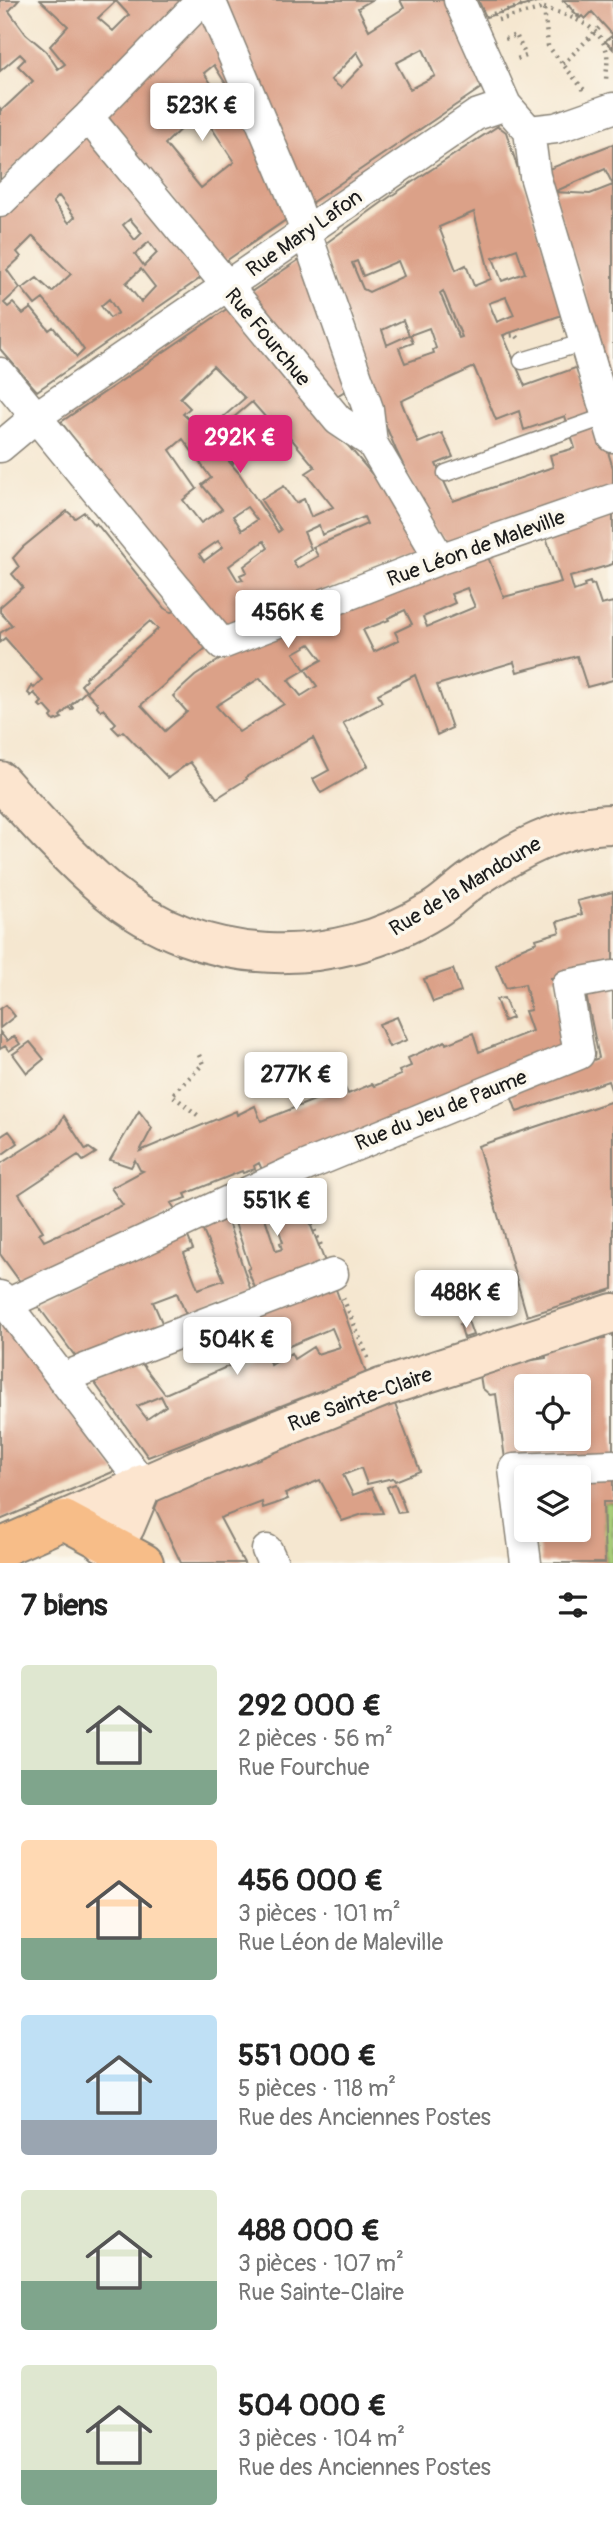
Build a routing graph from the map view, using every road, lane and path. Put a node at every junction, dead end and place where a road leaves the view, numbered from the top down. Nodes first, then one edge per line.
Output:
1 (202, 0) edge
2 (210, 0) edge
3 (459, 0) edge
4 (542, 0) edge
5 (563, 0) edge
6 (544, 8) junction
7 (603, 24) dead end
8 (479, 25) junction
9 (590, 29) junction
10 (596, 35) junction
11 (613, 53) edge
12 (506, 63) dead end
13 (563, 64) junction
14 (506, 105) junction
15 (605, 111) edge
16 (88, 117) junction
17 (543, 130) junction
18 (0, 202) edge
19 (301, 220) junction
20 (218, 277) junction
21 (505, 334) dead end
22 (518, 338) dead end
23 (585, 342) junction
24 (522, 361) dead end
25 (0, 373) edge
26 (37, 416) junction
27 (610, 427) edge
28 (372, 443) junction
29 (0, 447) edge
30 (446, 473) dead end
31 (613, 499) edge
32 (440, 559) junction
33 (0, 782) edge
34 (613, 824) edge
35 (613, 976) edge
36 (199, 1055) dead end
37 (200, 1117) dead end
38 (333, 1274) dead end
39 (3, 1300) edge
40 (613, 1313) edge
41 (62, 1378) junction
42 (613, 1465) edge
43 (115, 1523) edge
44 (0, 1548) edge
45 (0, 1561) edge
46 (18, 1563) edge
47 (145, 1563) edge
48 (526, 1563) edge

1 - 16 street
2 - 19 street
3 - 8 street
4 - 8 path
5 - 9 path
6 - 8 path
6 - 9 path
6 - 13 path
7 - 10 path
8 - 12 path
8 - 14 street
9 - 10 path
10 - 11 path
10 - 13 path
10 - 15 path
13 - 15 path
14 - 17 street
14 - 19 street, Rue Mary Lafon
15 - 17 street
16 - 18 street
16 - 20 street, Rue Fourchue
17 - 23 street
19 - 20 street, Rue Mary Lafon
19 - 28 street
20 - 26 street, Rue Mary Lafon
20 - 28 street, Rue Fourchue
21 - 22 path
23 - 24 lane
23 - 27 street
25 - 26 street
26 - 29 street, Rue Mary Lafon
26 - 32 street, Rue Léon de Maleville
27 - 30 lane
28 - 32 street, Rue Fourchue
31 - 32 street, Rue Léon de Maleville
33 - 34 main road, Rue de la Mandoune
35 - 39 street, Rue du Jeu de Paume
36 - 37 path
38 - 41 street
39 - 41 street
40 - 43 main road, Rue Sainte-Claire
41 - 43 street
42 - 48 street
43 - 44 main road
43 - 47 main road
45 - 46 main road

